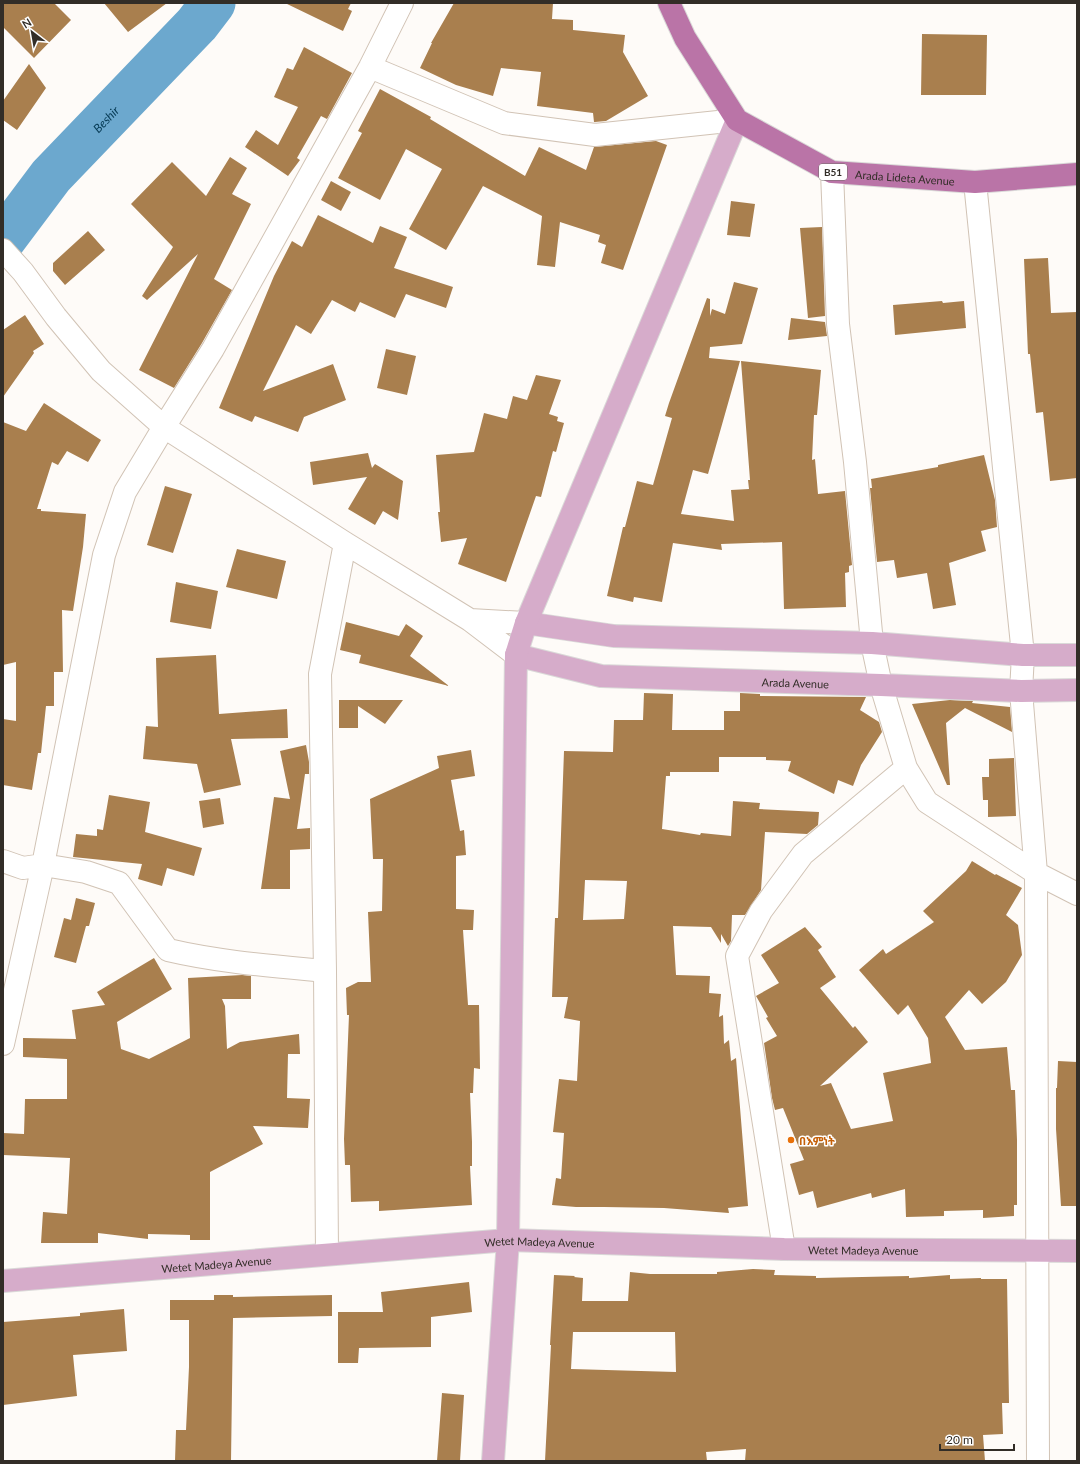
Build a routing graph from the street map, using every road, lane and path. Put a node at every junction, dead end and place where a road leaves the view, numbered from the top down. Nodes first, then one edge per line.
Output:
1 (402, 3) edge
2 (669, 3) edge
3 (370, 67) junction
4 (737, 120) junction
5 (832, 172) junction
6 (1077, 174) edge
7 (975, 182) junction
8 (3, 250) edge
9 (164, 427) junction
10 (345, 543) junction
11 (470, 620) junction
12 (526, 623) junction
13 (872, 643) junction
14 (516, 655) junction
15 (1023, 655) junction
16 (1077, 655) edge
17 (881, 685) junction
18 (1077, 690) edge
19 (1021, 691) junction
20 (906, 768) junction
21 (3, 861) edge
22 (43, 865) junction
23 (1036, 873) junction
24 (1077, 894) edge
25 (325, 971) junction
26 (3, 1044) edge
27 (508, 1240) junction
28 (784, 1249) junction
29 (1037, 1251) junction
30 (1077, 1251) edge
31 (327, 1254) junction
32 (3, 1281) edge
33 (492, 1461) edge
34 (1038, 1461) edge

1 - 3 street
2 - 4 highway, Arada Lideta Avenue / B51
3 - 4 street
3 - 9 street
4 - 5 highway, Arada Lideta Avenue / B51
4 - 12 main road
5 - 7 highway, Arada Lideta Avenue / B51
5 - 13 street
6 - 7 highway, Arada Lideta Avenue / B51
7 - 15 street
8 - 9 street
9 - 10 street
9 - 22 street
10 - 11 street
10 - 25 street
11 - 12 street
11 - 14 street
12 - 13 main road
12 - 14 main road
13 - 15 main road
13 - 17 street
14 - 17 main road, Arada Avenue
14 - 27 main road
15 - 16 main road
15 - 19 street
17 - 19 main road, Arada Avenue
17 - 20 street
18 - 19 main road, Arada Avenue
19 - 23 street
20 - 23 street
20 - 28 street
21 - 22 street
22 - 25 street
22 - 26 street
23 - 24 street
23 - 29 street
25 - 31 street
27 - 28 main road, Wetet Madeya Avenue
27 - 31 main road, Wetet Madeya Avenue
27 - 33 main road
28 - 29 main road, Wetet Madeya Avenue
29 - 30 main road, Wetet Madeya Avenue
29 - 34 street
31 - 32 main road, Wetet Madeya Avenue

